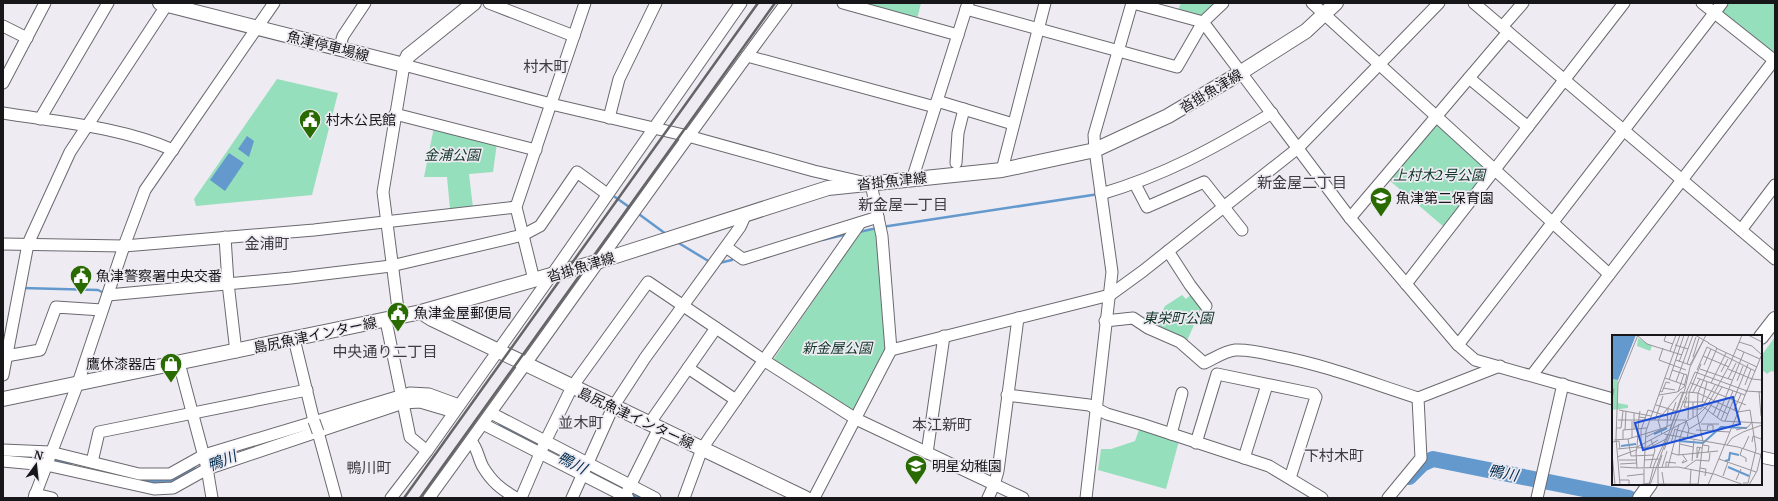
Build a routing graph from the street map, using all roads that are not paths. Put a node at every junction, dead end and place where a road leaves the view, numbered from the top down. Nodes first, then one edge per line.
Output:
1 (45, 3) edge
2 (108, 3) edge
3 (274, 3) edge
4 (365, 3) edge
5 (474, 3) edge
6 (489, 3) edge
7 (584, 3) edge
8 (656, 3) edge
9 (741, 3) edge
10 (786, 3) edge
11 (843, 3) edge
12 (1045, 3) edge
13 (1133, 3) edge
14 (1223, 3) edge
15 (1312, 3) edge
16 (1336, 3) edge
17 (1439, 3) edge
18 (1474, 3) edge
19 (1523, 3) edge
20 (1624, 3) edge
21 (1702, 3) edge
22 (1722, 3) edge
23 (165, 4) edge
24 (967, 6) edge
25 (1715, 13) junction
26 (1324, 15) junction
27 (1203, 22) junction
28 (3, 26) edge
29 (257, 28) junction
30 (1038, 28) junction
31 (1505, 30) junction
32 (958, 35) junction
33 (574, 36) junction
34 (27, 38) junction
35 (339, 49) junction
36 (1118, 51) junction
37 (747, 56) junction
38 (1775, 60) edge
39 (1380, 63) junction
40 (404, 65) junction
41 (1241, 73) junction
42 (1469, 78) junction
43 (1564, 80) junction
44 (3, 83) edge
45 (551, 104) junction
46 (936, 104) junction
47 (964, 109) junction
48 (3, 113) edge
49 (1272, 113) junction
50 (395, 114) junction
51 (1437, 116) junction
52 (609, 118) junction
53 (40, 119) junction
54 (1014, 124) junction
55 (88, 127) junction
56 (1528, 127) junction
57 (652, 128) junction
58 (1623, 131) junction
59 (688, 136) junction
60 (1298, 148) junction
61 (173, 150) junction
62 (536, 150) junction
63 (1094, 150) junction
64 (956, 163) dead end
65 (1495, 169) junction
66 (1002, 170) junction
67 (912, 180) junction
68 (1682, 180) junction
69 (871, 184) junction
70 (1135, 184) junction
71 (1775, 185) edge
72 (608, 194) junction
73 (1101, 194) junction
74 (516, 207) junction
75 (1224, 207) junction
76 (745, 216) junction
77 (878, 218) junction
78 (1350, 218) junction
79 (387, 222) junction
80 (860, 223) junction
81 (1553, 223) junction
82 (1242, 230) dead end
83 (1740, 230) junction
84 (523, 235) junction
85 (225, 237) junction
86 (3, 244) edge
87 (28, 244) junction
88 (124, 246) junction
89 (726, 247) junction
90 (1168, 251) junction
91 (1775, 259) edge
92 (600, 261) junction
93 (392, 266) junction
94 (1609, 274) junction
95 (551, 276) junction
96 (534, 280) junction
97 (228, 283) junction
98 (1406, 284) junction
99 (108, 295) junction
100 (1110, 295) junction
101 (684, 306) junction
102 (1206, 306) dead end
103 (102, 310) junction
104 (421, 312) junction
105 (1018, 318) junction
106 (392, 319) junction
107 (1775, 319) edge
108 (1105, 321) junction
109 (716, 328) junction
110 (944, 336) junction
111 (1762, 336) edge
112 (294, 339) junction
113 (1458, 345) junction
114 (497, 350) junction
115 (891, 350) junction
116 (236, 352) junction
117 (6, 356) junction
118 (765, 361) junction
119 (178, 362) junction
120 (525, 364) junction
121 (1500, 366) junction
122 (688, 368) junction
123 (3, 375) edge
124 (1532, 375) junction
125 (78, 382) junction
126 (1563, 384) junction
127 (1267, 385) junction
128 (572, 387) junction
129 (306, 390) junction
130 (1182, 392) dead end
131 (1007, 395) junction
132 (3, 398) edge
133 (1418, 398) junction
134 (1612, 399) edge
135 (402, 400) junction
136 (736, 400) junction
137 (613, 407) junction
138 (456, 409) junction
139 (1096, 409) junction
140 (491, 413) junction
141 (192, 414) junction
142 (856, 419) junction
143 (483, 424) junction
144 (654, 426) junction
145 (1171, 434) junction
146 (470, 441) junction
147 (1196, 443) junction
148 (542, 448) junction
149 (702, 449) junction
150 (3, 450) edge
151 (427, 451) junction
152 (927, 453) junction
153 (1762, 457) edge
154 (49, 458) junction
155 (1244, 458) junction
156 (1775, 460) edge
157 (3, 461) edge
158 (92, 462) junction
159 (206, 462) junction
160 (587, 463) junction
161 (582, 475) junction
162 (1290, 478) junction
163 (631, 485) junction
164 (994, 485) junction
165 (34, 496) edge
166 (800, 497) edge
167 (52, 498) edge
168 (212, 498) edge
169 (336, 498) edge
170 (391, 498) edge
171 (430, 498) edge
172 (516, 498) edge
173 (521, 498) edge
174 (572, 498) edge
175 (626, 498) edge
176 (655, 498) edge
177 (684, 498) edge
178 (814, 498) edge
179 (988, 498) edge
180 (1023, 498) edge
181 (1086, 498) edge
182 (1322, 498) edge
183 (1388, 498) edge
184 (1537, 498) edge

1 - 34 street
2 - 53 street
3 - 29 street
4 - 35 street
5 - 40 main road
6 - 33 street
7 - 33 street
8 - 52 street
9 - 57 street
10 - 37 street
11 - 32 street
12 - 30 street
13 - 27 street
13 - 36 street
14 - 27 street
15 - 26 street
16 - 26 main road, 沓掛魚津線
17 - 39 street
18 - 31 street
19 - 31 street
20 - 43 street
21 - 25 street
22 - 25 street
23 - 29 main road, 魚津停車場線
23 - 55 street
24 - 30 street
24 - 32 street
25 - 38 street
25 - 58 street
26 - 39 street
26 - 41 main road, 沓掛魚津線
27 - 36 street
27 - 41 street
28 - 34 street
29 - 35 main road, 魚津停車場線
29 - 61 street
30 - 36 street
30 - 54 street
31 - 42 street
31 - 43 street
32 - 46 street
33 - 45 street
34 - 44 street
35 - 40 main road, 魚津停車場線
36 - 63 street
37 - 46 street
37 - 59 street
38 - 68 street
39 - 51 street
39 - 60 street
40 - 45 street
40 - 50 street
41 - 49 street
41 - 63 main road, 沓掛魚津線
42 - 51 street
42 - 56 street
43 - 56 street
43 - 58 street
45 - 52 street
45 - 62 street
46 - 47 street
46 - 67 street
47 - 54 street
47 - 64 street
48 - 53 street
49 - 60 street
49 - 70 street
50 - 62 street
50 - 79 street
51 - 65 street
51 - 78 street
52 - 57 street
53 - 55 street
54 - 66 street
55 - 61 street
55 - 87 street
56 - 65 street
57 - 59 street
57 - 72 street
58 - 68 street
58 - 81 street
59 - 69 street
59 - 92 street
60 - 75 street
60 - 78 street
61 - 88 street
62 - 74 street
63 - 66 main road, 沓掛魚津線
63 - 73 street
65 - 81 street
65 - 98 street
66 - 67 main road, 沓掛魚津線
67 - 69 main road, 沓掛魚津線
68 - 83 street
68 - 94 street
69 - 76 main road, 沓掛魚津線
69 - 77 street
70 - 73 street
70 - 75 street
71 - 83 street
72 - 84 street
72 - 95 street
73 - 100 street
74 - 79 street
74 - 84 street
75 - 82 street
75 - 90 street
76 - 89 street
76 - 92 main road, 沓掛魚津線
77 - 80 street
77 - 115 street
78 - 98 street
79 - 85 street
79 - 93 street
80 - 89 street
80 - 118 street
81 - 94 street
81 - 113 street
83 - 91 street
84 - 93 street
84 - 96 street
85 - 88 street
85 - 97 street
86 - 87 street
87 - 88 street
87 - 117 street
88 - 99 street
89 - 101 street
90 - 100 street
90 - 102 street
92 - 95 main road, 沓掛魚津線
92 - 120 street
93 - 97 street
93 - 106 street
94 - 124 street
95 - 96 main road, 沓掛魚津線
95 - 114 street
96 - 104 main road, 沓掛魚津線
97 - 99 street
97 - 116 street
98 - 113 street
99 - 103 street
100 - 105 street
100 - 108 street
101 - 109 street
101 - 128 street
101 - 137 street
103 - 117 street
103 - 125 street
104 - 106 main road, 島尻魚津インター線
104 - 114 main road, 島尻魚津インター線
105 - 110 street
105 - 131 street
106 - 112 main road, 島尻魚津インター線
106 - 135 street
107 - 111 main road
108 - 133 street
108 - 139 street
109 - 118 street
109 - 122 street
110 - 115 street
110 - 152 street
112 - 116 main road, 島尻魚津インター線
112 - 129 street
113 - 121 street
114 - 120 main road, 島尻魚津インター線
114 - 138 street
115 - 142 street
116 - 119 main road, 島尻魚津インター線
117 - 123 street
118 - 136 street
118 - 142 street
119 - 125 main road, 島尻魚津インター線
119 - 141 street
120 - 128 main road, 島尻魚津インター線
120 - 140 street
121 - 124 street
121 - 133 street
122 - 136 street
122 - 144 street
124 - 126 street
125 - 132 main road, 島尻魚津インター線
125 - 154 street
126 - 134 street
126 - 184 street
127 - 147 street
127 - 155 street
127 - 162 street
128 - 137 main road, 島尻魚津インター線
128 - 148 street
129 - 141 street
129 - 169 street, bridge
130 - 145 street
131 - 139 street
131 - 164 street
133 - 183 street
135 - 138 street
135 - 151 street
135 - 159 street
135 - 159 street
136 - 149 street
137 - 144 main road, 島尻魚津インター線
137 - 160 street
138 - 151 street
139 - 145 street
139 - 181 street
140 - 143 street
140 - 148 street
141 - 158 street
141 - 159 street
142 - 152 street
142 - 178 street
143 - 146 street
143 - 148 street
144 - 149 main road, 島尻魚津インター線
144 - 163 street
145 - 147 street
146 - 171 street
146 - 172 street
147 - 155 street
148 - 160 street
148 - 161 street
148 - 173 street
149 - 166 main road, 島尻魚津インター線
149 - 177 street
150 - 154 street
151 - 170 street
152 - 164 street
153 - 156 street
154 - 157 street
154 - 158 street
154 - 159 street
154 - 165 street
155 - 162 street
158 - 159 street
159 - 168 street
160 - 161 street
160 - 163 street
161 - 174 street
161 - 175 street
162 - 182 street
163 - 175 street
163 - 176 street
164 - 179 street
164 - 180 street
165 - 167 street

